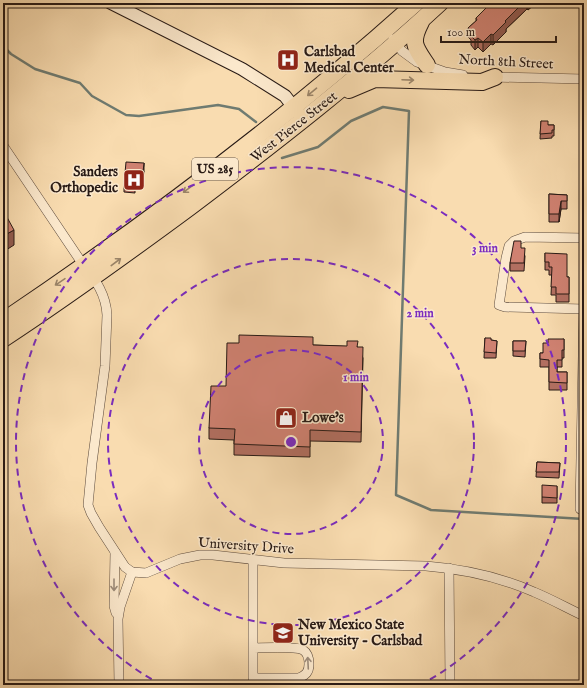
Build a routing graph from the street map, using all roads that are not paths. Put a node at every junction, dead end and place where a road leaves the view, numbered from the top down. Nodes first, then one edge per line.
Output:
1 (111, 3) edge
2 (416, 3) edge
3 (440, 3) edge
4 (423, 19) junction
5 (389, 27) junction
6 (399, 41) junction
7 (427, 65) junction
8 (495, 77) junction
9 (584, 79) edge
10 (331, 98) junction
11 (298, 114) junction
12 (4, 147) dead end
13 (584, 238) edge
14 (84, 266) junction
15 (94, 278) junction
16 (584, 305) edge
17 (584, 309) edge
18 (3, 320) edge
19 (3, 339) edge
20 (580, 509) dead end
21 (115, 552) junction
22 (253, 560) junction
23 (449, 568) junction
24 (132, 572) junction
25 (584, 616) edge
26 (118, 618) junction
27 (253, 648) junction
28 (119, 685) edge
29 (450, 685) edge

1 - 11 street
2 - 5 highway, West Pierce Street / US 285
3 - 4 highway, West Pierce Street / US 285
4 - 6 highway, West Pierce Street / US 285
4 - 7 highway
5 - 6 street, North 8th Street
5 -> 11 highway, West Pierce Street / US 285
6 - 7 street, North 8th Street
6 - 10 highway, West Pierce Street / US 285
7 - 8 street, North 8th Street
8 - 9 street, North 8th Street
10 -> 8 highway
10 - 11 highway, West Pierce Street / US 285
11 -> 14 highway, West Pierce Street / US 285
15 -> 11 highway, West Pierce Street / US 285
12 - 14 street
13 - 17 street
14 - 15 street
14 -> 18 highway, West Pierce Street / US 285
15 - 19 highway, West Pierce Street / US 285
15 - 21 street
16 - 17 street
17 - 20 street
21 - 24 street
21 -> 26 street
22 - 23 street, University Drive
22 - 24 street, University Drive
22 - 27 street
23 - 25 street, University Drive
23 - 29 street
24 - 26 street
26 - 28 street
27 -> 27 street

